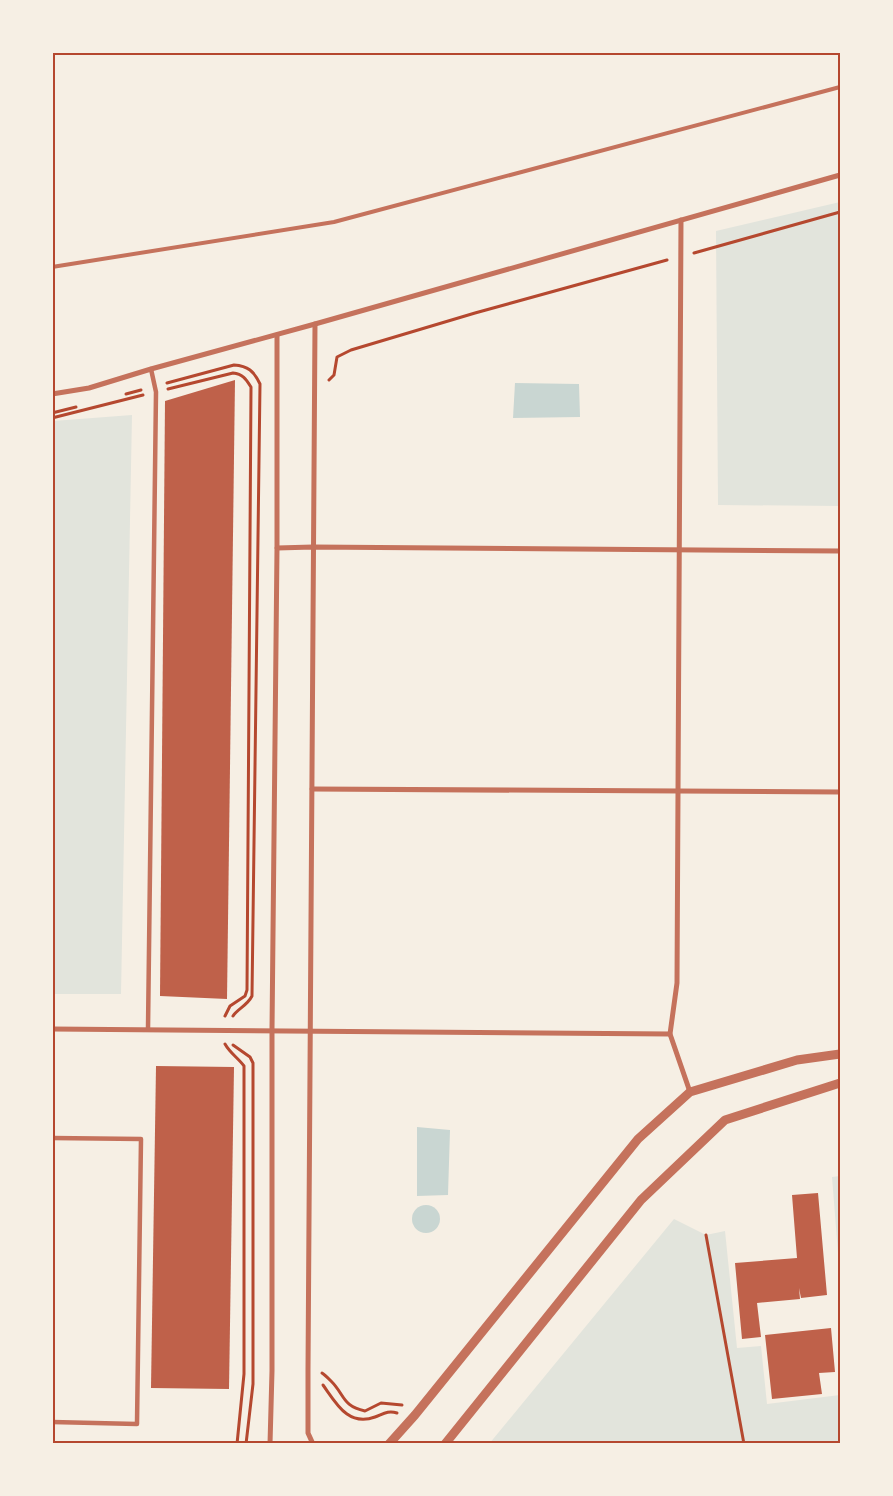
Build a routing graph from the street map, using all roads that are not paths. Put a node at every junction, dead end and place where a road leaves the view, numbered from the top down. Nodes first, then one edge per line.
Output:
1 (840, 87) edge
2 (840, 175) edge
3 (681, 220) junction
4 (52, 267) edge
5 (315, 324) junction
6 (278, 335) junction
7 (151, 369) junction
8 (52, 394) edge
9 (313, 547) junction
10 (277, 548) junction
11 (679, 549) junction
12 (840, 551) edge
13 (312, 789) junction
14 (678, 791) junction
15 (840, 792) edge
16 (52, 1029) edge
17 (148, 1029) junction
18 (272, 1030) junction
19 (310, 1030) junction
20 (670, 1034) junction
21 (840, 1054) edge
22 (840, 1083) edge
23 (690, 1092) junction
24 (52, 1138) edge
25 (52, 1422) edge
26 (270, 1444) edge
27 (313, 1444) edge
28 (389, 1444) edge
29 (445, 1444) edge

1 - 4 lane
2 - 3 street
3 - 5 street
3 - 11 street
5 - 6 street
5 - 9 street
6 - 7 street
6 - 10 street
7 - 8 street
7 - 17 street
9 - 10 street
9 - 11 street
9 - 13 street
10 - 18 street
11 - 12 street
11 - 14 street
13 - 14 street
13 - 19 street
14 - 15 street
14 - 20 street
16 - 17 street
17 - 18 street
18 - 19 street
18 - 26 street
19 - 20 street
19 - 27 street
20 - 23 street
21 - 23 street
22 - 29 street
23 - 28 street
24 - 25 street

